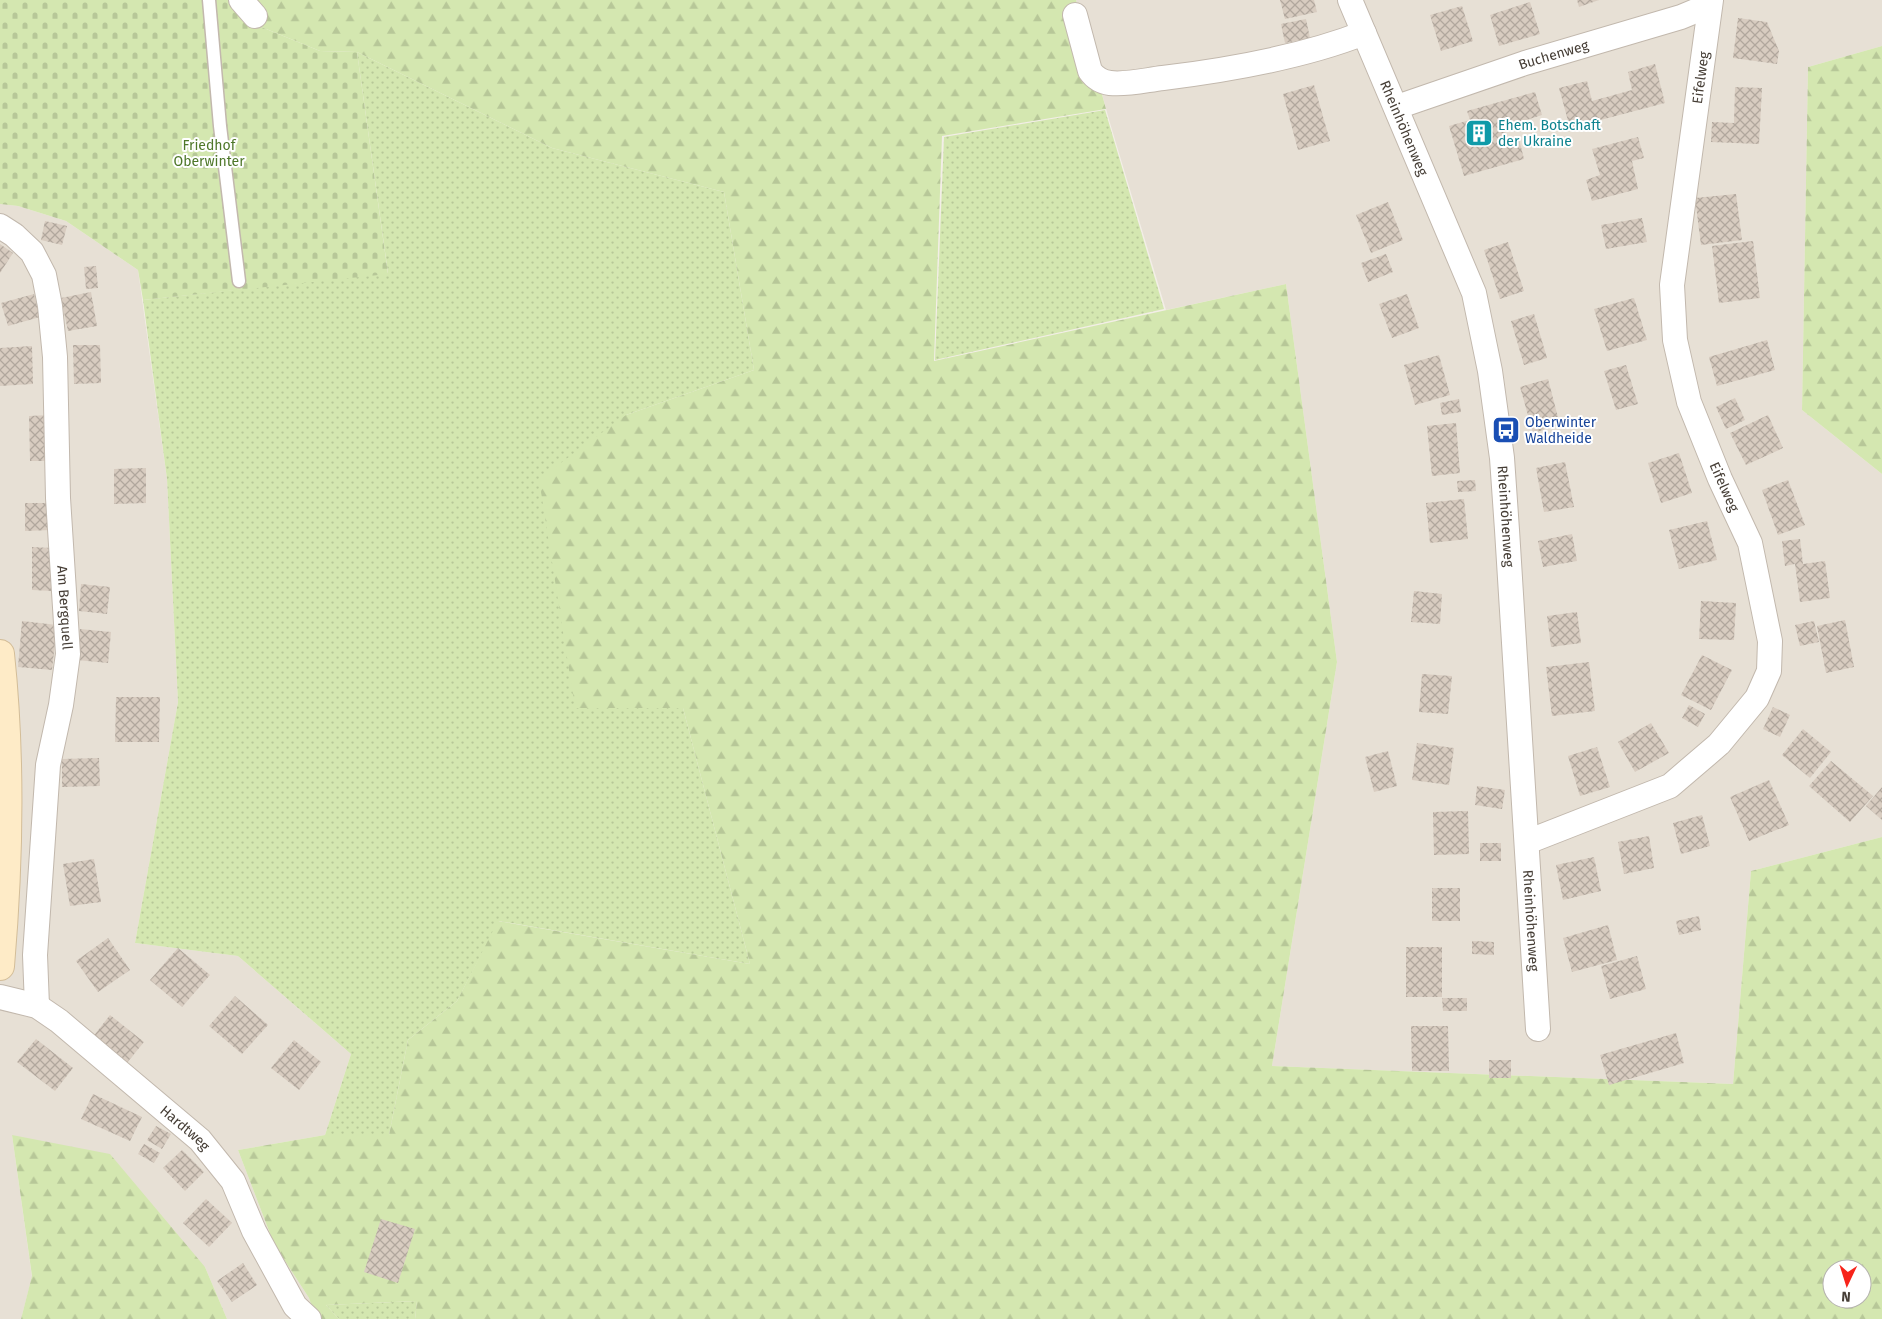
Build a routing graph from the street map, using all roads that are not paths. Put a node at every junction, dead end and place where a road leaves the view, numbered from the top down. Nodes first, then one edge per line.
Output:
1 (209, 0) edge
2 (1350, 0) edge
3 (1711, 3) edge
4 (1074, 15) dead end
5 (1364, 33) junction
6 (1397, 107) junction
7 (0, 226) edge
8 (239, 281) dead end
9 (0, 654) edge
10 (1528, 842) junction
11 (0, 966) edge
12 (0, 997) edge
13 (36, 1006) junction
14 (1538, 1029) dead end
15 (309, 1319) edge

1 - 8 lane
2 - 5 street, Rheinhöhenweg
3 - 6 street, Buchenweg
3 - 10 street, Eifelweg
4 - 5 street
5 - 6 street, Rheinhöhenweg
6 - 10 street, Rheinhöhenweg
7 - 13 street, Am Bergquell
9 - 11 street
10 - 14 street, Rheinhöhenweg
12 - 13 street, Hardtweg
13 - 15 street, Hardtweg

